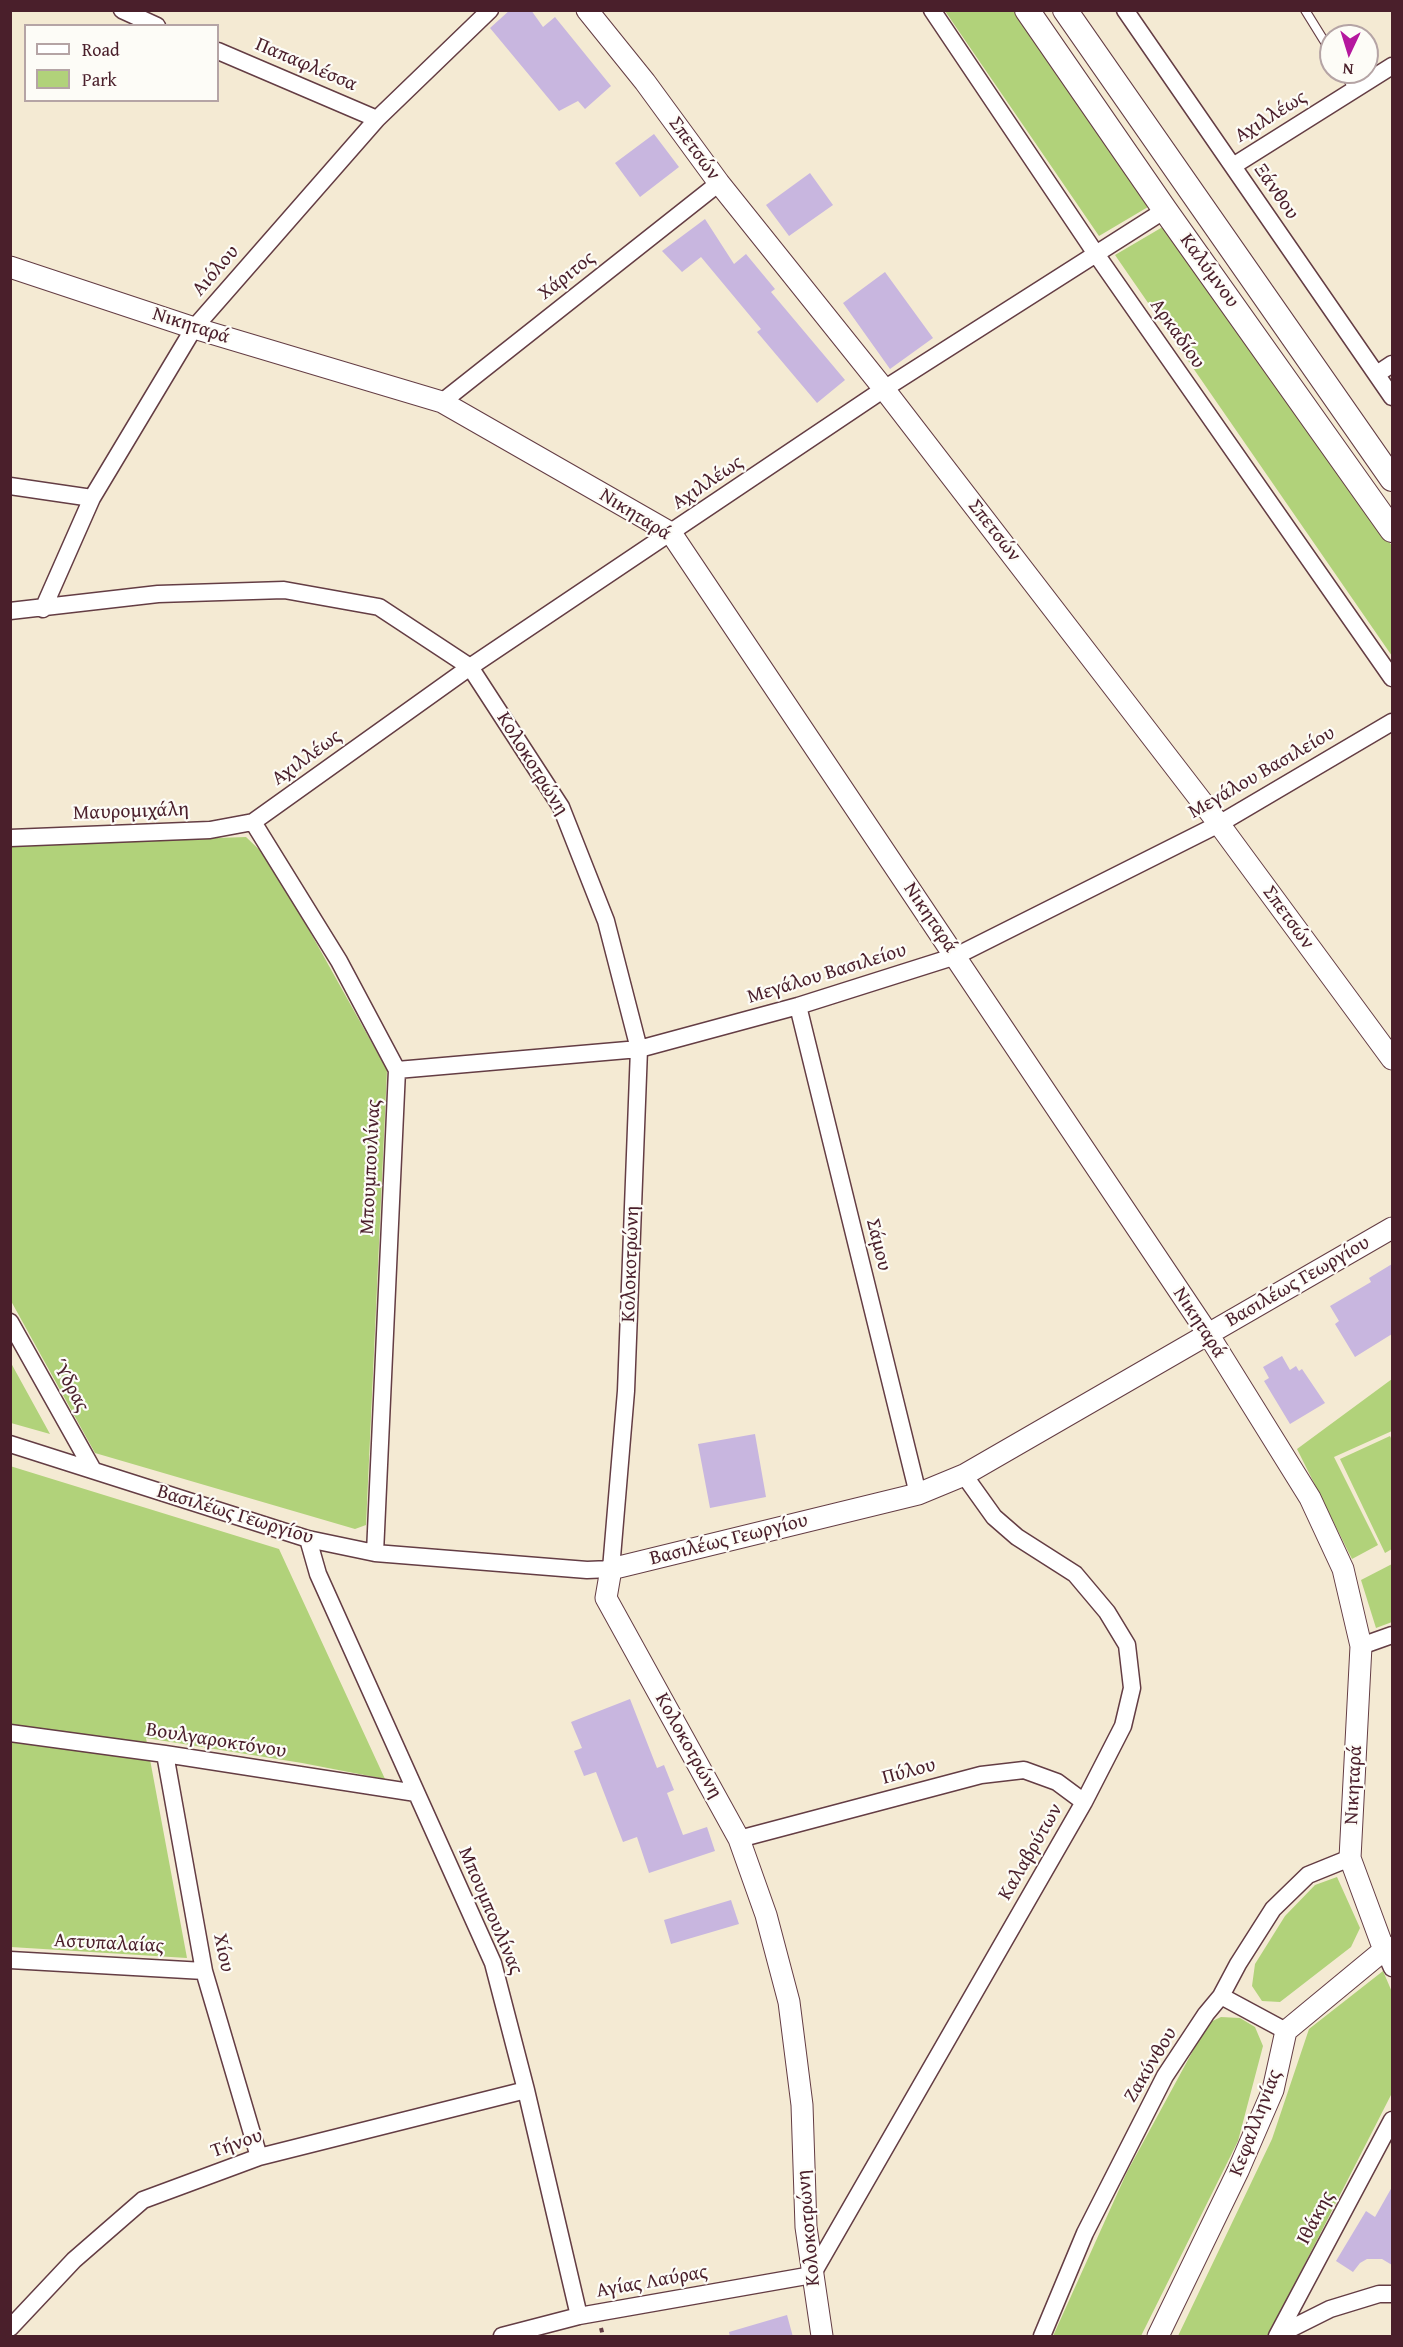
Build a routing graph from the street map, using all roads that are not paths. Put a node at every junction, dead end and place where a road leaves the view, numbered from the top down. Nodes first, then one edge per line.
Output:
1 (122, 10) edge
2 (490, 10) edge
3 (587, 10) edge
4 (932, 10) edge
5 (1027, 10) edge
6 (1065, 10) edge
7 (1125, 10) edge
8 (1305, 10) edge
9 (153, 24) edge
10 (1319, 33) edge
11 (219, 51) edge
12 (1392, 66) edge
13 (1350, 84) edge
14 (1354, 91) junction
15 (377, 119) junction
16 (1233, 166) junction
17 (718, 183) junction
18 (1165, 210) junction
19 (1096, 254) junction
20 (10, 267) edge
21 (194, 328) junction
22 (1392, 364) edge
23 (1377, 374) junction
24 (884, 390) junction
25 (1392, 397) edge
26 (442, 402) junction
27 (1392, 479) edge
28 (10, 486) edge
29 (92, 498) junction
30 (1392, 530) edge
31 (671, 533) junction
32 (43, 609) junction
33 (10, 611) edge
34 (470, 667) junction
35 (1392, 678) edge
36 (1392, 722) edge
37 (253, 822) junction
38 (1219, 824) junction
39 (10, 837) edge
40 (956, 956) junction
41 (798, 1006) junction
42 (639, 1049) junction
43 (1392, 1059) edge
44 (397, 1070) junction
45 (1392, 1228) edge
46 (10, 1322) edge
47 (1208, 1334) junction
48 (10, 1444) edge
49 (93, 1470) junction
50 (964, 1475) junction
51 (918, 1494) junction
52 (308, 1539) junction
53 (375, 1553) junction
54 (611, 1569) junction
55 (1392, 1635) edge
56 (1361, 1646) junction
57 (10, 1733) edge
58 (165, 1754) junction
59 (416, 1793) junction
60 (1084, 1802) junction
61 (739, 1839) junction
62 (1350, 1858) junction
63 (1390, 1954) edge
64 (10, 1959) edge
65 (204, 1971) junction
66 (1221, 1996) junction
67 (1286, 2031) junction
68 (526, 2090) junction
69 (1392, 2120) edge
70 (259, 2157) junction
71 (812, 2275) junction
72 (1392, 2294) edge
73 (579, 2316) junction
74 (10, 2328) edge
75 (1278, 2336) edge
76 (502, 2337) edge
77 (822, 2337) edge
78 (1042, 2337) edge
79 (1158, 2337) edge

1 - 9 street
2 - 15 street, Αιόλου
3 - 17 street, Σπετσών
4 - 19 street, Αρκαδίου
5 - 18 main road, Καλύμνου
6 - 27 main road, Καλύμνου
7 - 16 street, Ξάνθου
8 - 10 lane
11 - 15 street, Παπαφλέσσα
12 - 14 street, Αχιλλέως
13 - 14 lane
14 - 16 street, Αχιλλέως
15 - 21 street, Αιόλου
16 - 23 street, Ξάνθου
17 - 24 street, Σπετσών
17 - 26 street, Χάριτος
18 - 19 street, Αχιλλέως
18 - 30 main road, Καλύμνου
19 - 24 street, Αχιλλέως
19 - 35 street, Αρκαδίου
20 - 21 street, Νικηταρά
21 - 26 street, Νικηταρά
21 - 29 street, Αιόλου
22 - 23 street
23 - 25 street, Ξάνθου
24 - 31 street, Αχιλλέως
24 - 38 street, Σπετσών
26 - 31 street, Νικηταρά
28 - 29 street
29 - 32 street, Αιόλου
31 - 34 street, Αχιλλέως
31 - 40 street, Νικηταρά
32 - 33 street, Κολοκοτρώνη
32 - 34 street, Κολοκοτρώνη
34 - 37 street, Αχιλλέως
34 - 42 street, Κολοκοτρώνη
36 - 38 street, Μεγάλου Βασιλείου
37 - 39 street, Μαυρομιχάλη
37 - 44 street
38 - 40 street, Μεγάλου Βασιλείου
38 - 43 street, Σπετσών
40 - 41 street, Μεγάλου Βασιλείου
40 - 47 street, Νικηταρά
41 - 42 street, Μεγάλου Βασιλείου
41 - 51 street, Σάμου
42 - 44 street, Μεγάλου Βασιλείου
42 - 54 street, Κολοκοτρώνη
44 - 53 street, Μπουμπουλίνας
45 - 47 street, Βασιλέως Γεωργίου
46 - 49 street, Ύδρας
47 - 50 street, Βασιλέως Γεωργίου
47 - 56 street, Νικηταρά
48 - 49 street, Βασιλέως Γεωργίου
49 - 52 street, Βασιλέως Γεωργίου
50 - 51 street, Βασιλέως Γεωργίου
50 - 60 street, Καλαβρύτων
51 - 54 street, Βασιλέως Γεωργίου
52 - 53 street, Βασιλέως Γεωργίου
52 - 59 street, Μπουμπουλίνας
53 - 54 street, Βασιλέως Γεωργίου
54 - 61 street, Κολοκοτρώνη
55 - 56 street
56 - 62 street, Νικηταρά
57 - 58 street, Βουλγαροκτόνου
58 - 59 street, Βουλγαροκτόνου
58 - 65 street, Χίου
59 - 68 street, Μπουμπουλίνας
60 - 61 street, Πύλου
60 - 71 street, Καλαβρύτων
61 - 71 street, Κολοκοτρώνη
62 - 63 street, Νικηταρά
62 - 66 street, Ζακύνθου
63 - 67 street
64 - 65 street, Αστυπαλαίας
65 - 70 street, Χίου
66 - 67 street
66 - 78 street, Ζακύνθου
67 - 79 street, Κεφαλληνίας
68 - 70 street, Τήνου
68 - 73 street, Μπουμπουλίνας
69 - 75 street, Ιθάκης
70 - 74 street, Τήνου
71 - 73 street, Αγίας Λαύρας
71 - 77 street, Κολοκοτρώνη
72 - 75 street
73 - 76 street, Αγίας Λαύρας

